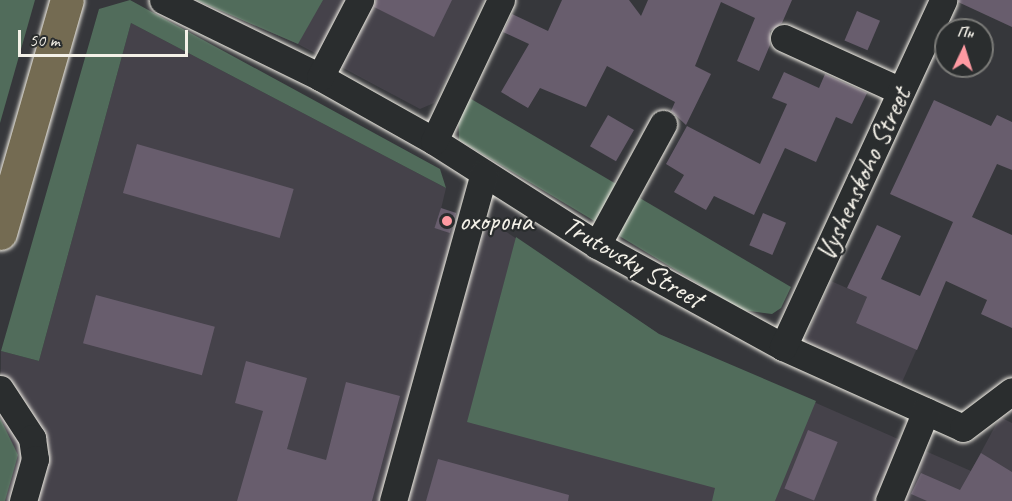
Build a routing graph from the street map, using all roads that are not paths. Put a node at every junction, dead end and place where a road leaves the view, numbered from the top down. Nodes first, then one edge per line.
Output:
1 (67, 0) edge
2 (162, 0) edge
3 (360, 0) edge
4 (501, 0) edge
5 (943, 0) edge
6 (784, 38) dead end
7 (320, 77) junction
8 (901, 91) junction
9 (663, 124) dead end
10 (434, 141) junction
11 (484, 173) junction
12 (0, 233) edge
13 (597, 245) junction
14 (783, 347) junction
15 (0, 388) edge
16 (1012, 391) edge
17 (926, 411) junction
18 (23, 501) edge
19 (393, 501) edge
20 (890, 501) edge

1 - 12 main road
2 - 7 street, Trutovsky Street
3 - 7 street
4 - 10 street
5 - 8 street, Vyshenskoho Street
6 - 8 street
7 - 10 street, Trutovsky Street
8 - 14 street, Vyshenskoho Street
9 - 13 street
10 - 11 street, Trutovsky Street
11 - 13 street, Trutovsky Street
11 - 19 street
13 - 14 street, Trutovsky Street
14 - 17 street, Trutovsky Street
15 - 18 street
16 - 17 street, Trutovsky Street
17 - 20 street

